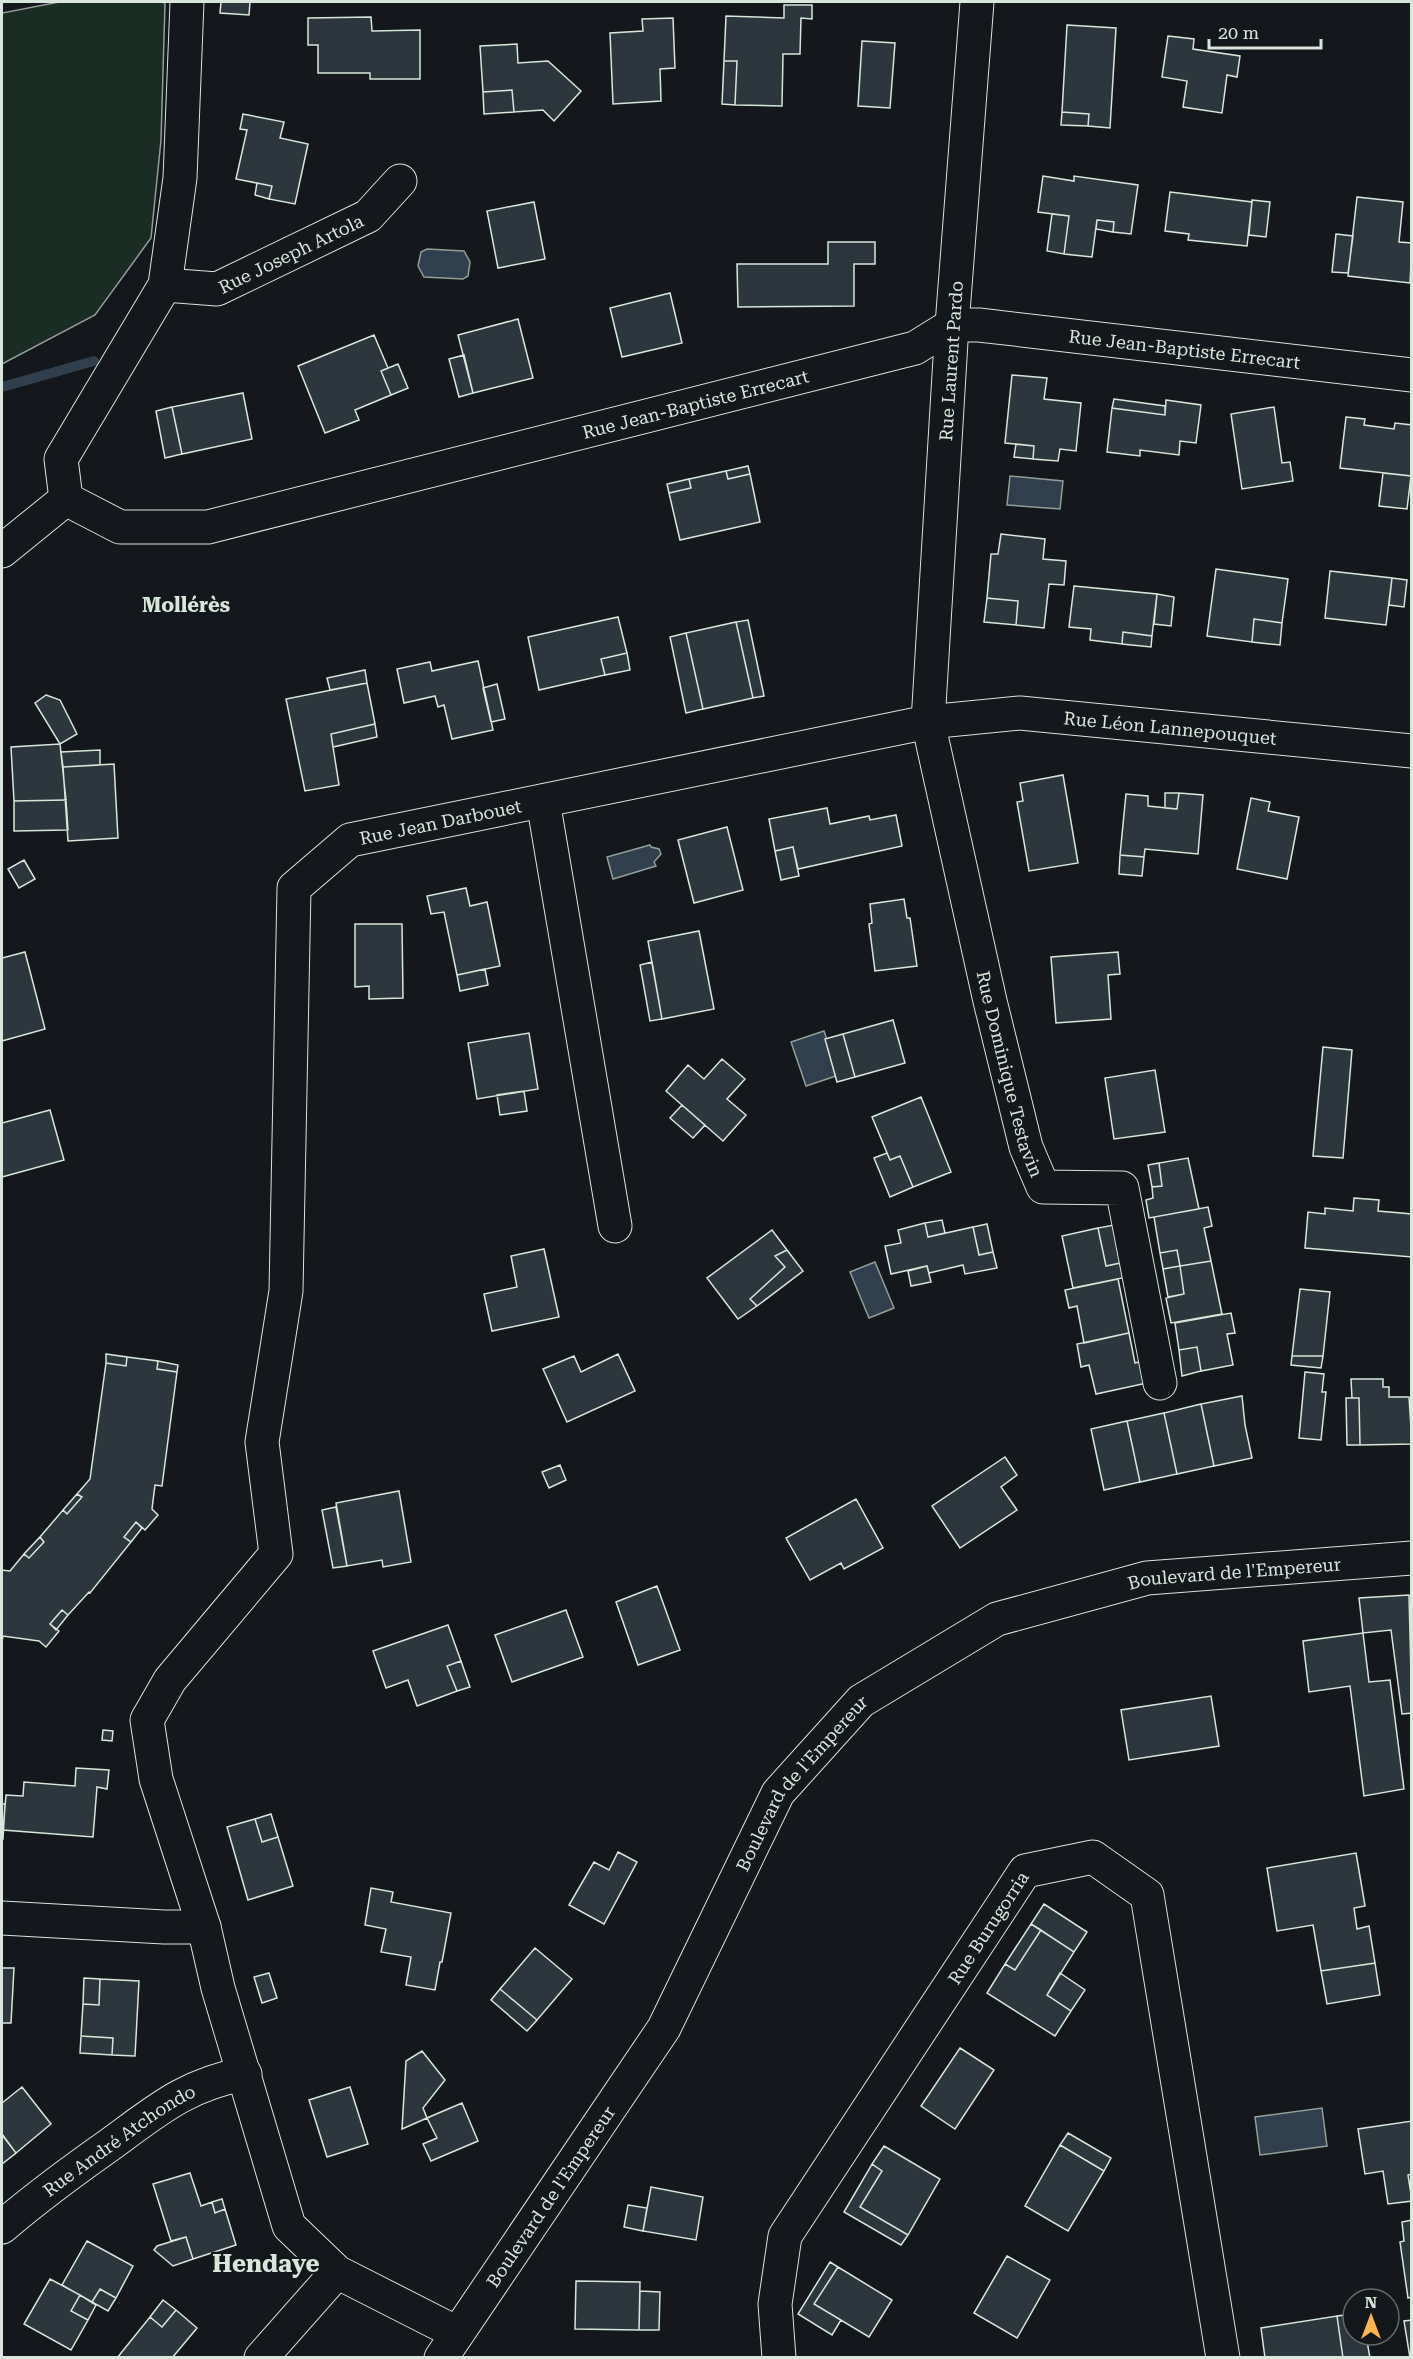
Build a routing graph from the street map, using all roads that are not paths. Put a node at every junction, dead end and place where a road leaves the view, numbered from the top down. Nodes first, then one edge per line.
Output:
1 (186, 2) edge
2 (977, 2) edge
3 (400, 180) dead end
4 (165, 285) junction
5 (952, 325) junction
6 (1412, 375) edge
7 (66, 499) junction
8 (2, 551) edge
9 (928, 722) junction
10 (1412, 752) edge
11 (543, 801) junction
12 (615, 1226) dead end
13 (1160, 1383) dead end
14 (1412, 1558) edge
15 (2, 1918) edge
16 (204, 1927) junction
17 (245, 2074) junction
18 (2, 2227) edge
19 (337, 2272) junction
20 (449, 2345) edge
21 (261, 2358) edge
22 (779, 2358) edge
23 (1223, 2358) edge

1 - 4 street
2 - 5 street, Rue Laurent Pardo
3 - 4 street, Rue Joseph Artola
4 - 7 street
5 - 6 street, Rue Jean-Baptiste Errecart
5 - 7 street, Rue Jean-Baptiste Errecart
5 - 9 street, Rue Laurent Pardo
7 - 8 street
9 - 10 street, Rue Léon Lannepouquet
9 - 11 street, Rue Jean Darbouet
9 - 13 street, Rue Dominique Testavin
11 - 12 street
11 - 16 street, Rue Jean Darbouet
14 - 20 street, Boulevard de l'Empereur
15 - 16 street
16 - 17 street, Rue Jean Darbouet
17 - 18 street, Rue André Atchondo
17 - 19 street, Rue Jean Darbouet
19 - 20 street, Rue Jean Darbouet
19 - 21 street
22 - 23 street, Rue Burugorria

